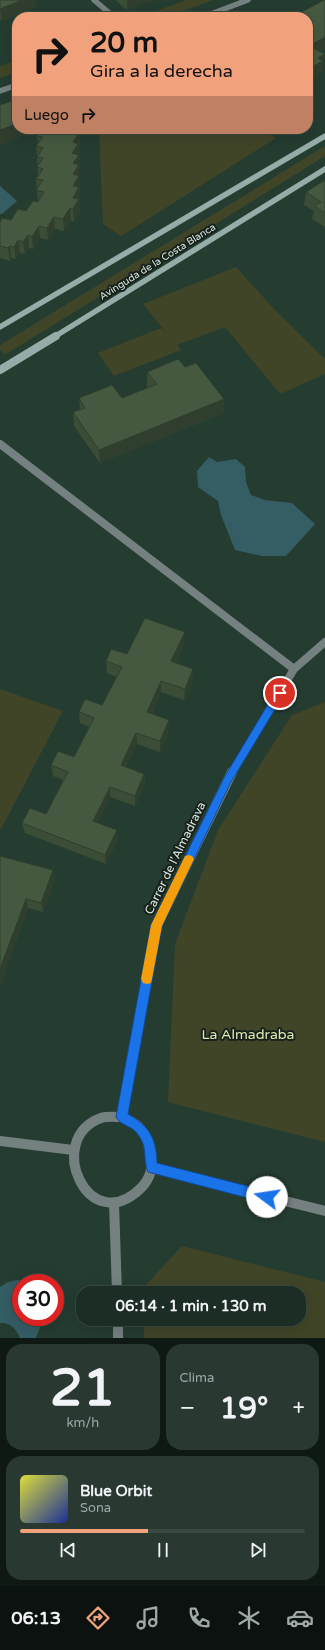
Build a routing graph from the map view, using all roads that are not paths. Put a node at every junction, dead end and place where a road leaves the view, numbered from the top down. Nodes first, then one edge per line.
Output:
1 (94, 0) edge
2 (248, 0) edge
3 (108, 12) edge
4 (216, 12) edge
5 (12, 87) edge
6 (0, 91) edge
7 (325, 136) edge
8 (325, 169) edge
9 (0, 327) edge
10 (0, 370) edge
11 (0, 444) edge
12 (325, 642) edge
13 (294, 669) junction
14 (122, 1117) junction
15 (0, 1141) edge
16 (74, 1150) junction
17 (152, 1168) junction
18 (114, 1203) junction
19 (325, 1211) edge
20 (117, 1286) edge
21 (118, 1326) edge
22 (118, 1338) edge

1 - 3 street
2 - 4 street
5 - 6 street
7 - 9 street, Avinguda de la Costa Blanca
8 - 10 street, Avinguda de la Costa Blanca
11 - 13 street
12 - 13 street, Carrer de l'Almadrava
13 - 14 street, Carrer de l'Almadrava
14 - 16 street
14 - 17 street
15 - 16 street
16 - 18 street
17 - 18 street
17 - 19 street
18 - 20 street
21 - 22 street

